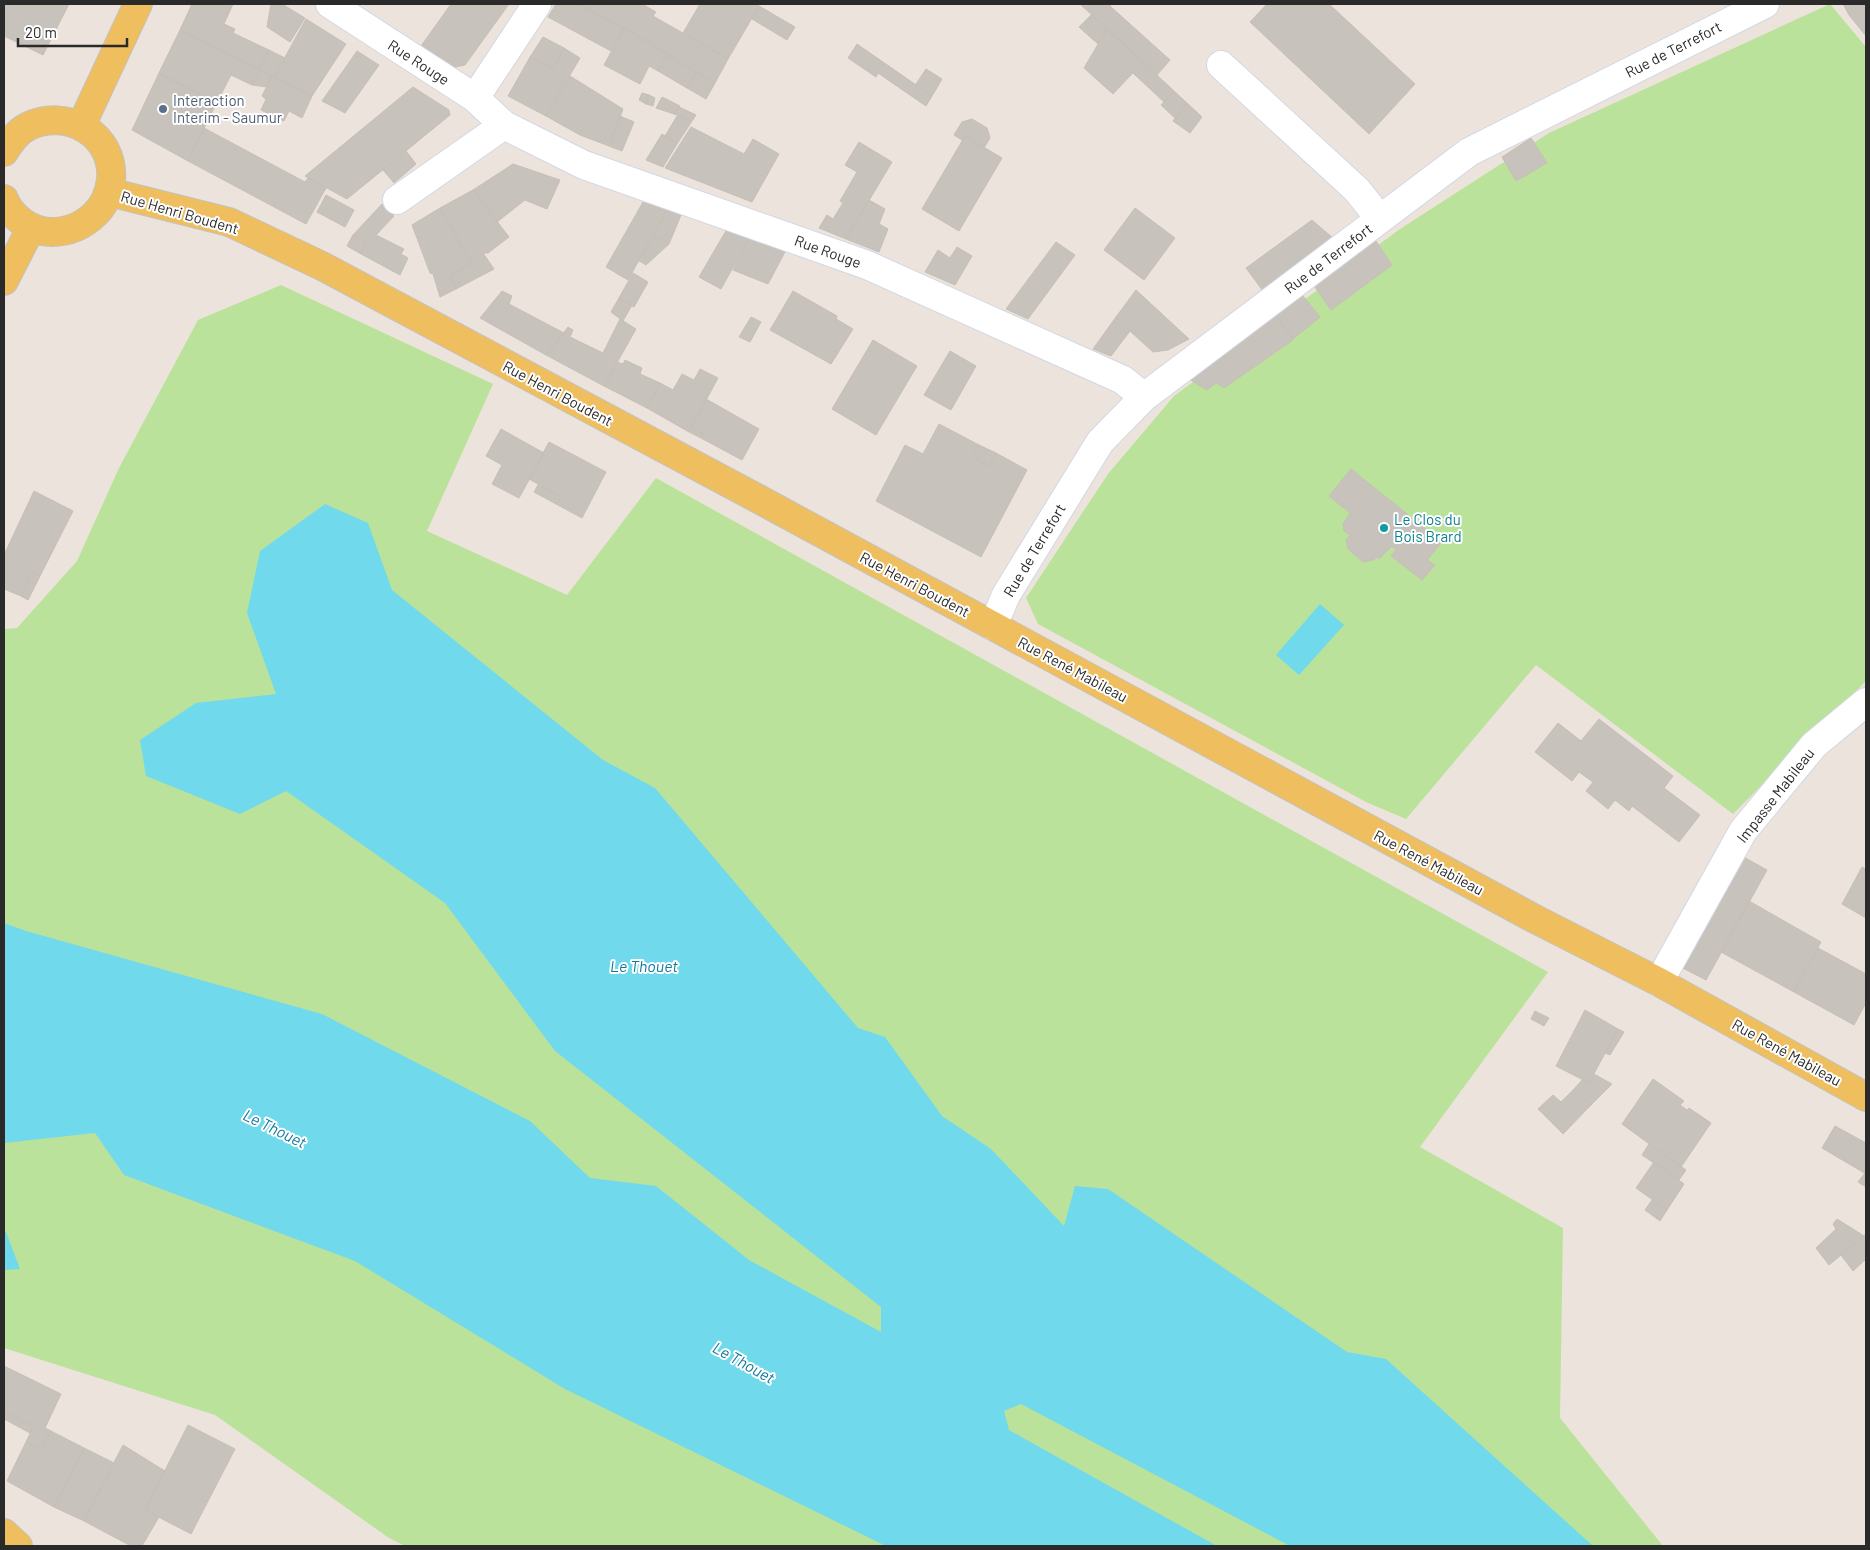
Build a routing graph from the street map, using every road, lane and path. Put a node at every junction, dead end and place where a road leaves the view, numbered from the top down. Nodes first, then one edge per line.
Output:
1 (138, 4) edge
2 (330, 4) edge
3 (537, 4) edge
4 (1765, 4) edge
5 (1221, 65) dead end
6 (475, 98) junction
7 (504, 124) junction
8 (81, 126) junction
9 (6, 143) edge
10 (109, 192) junction
11 (4, 199) edge
12 (397, 200) dead end
13 (1380, 219) junction
14 (31, 228) junction
15 (4, 281) edge
16 (1144, 397) junction
17 (993, 626) junction
18 (1866, 702) edge
19 (1659, 982) junction
20 (1866, 1097) edge
21 (4, 1533) edge
22 (18, 1546) edge

1 - 8 main road
2 - 6 street, Rue Rouge
3 - 6 street
4 - 13 street, Rue de Terrefort
5 - 13 street
6 - 7 street, Rue Rouge
7 - 12 street
7 - 16 street, Rue Rouge
8 - 9 main road
8 - 10 main road
10 - 14 main road
10 - 17 main road, Rue Henri Boudent
11 - 14 main road
13 - 16 street, Rue de Terrefort
14 - 15 main road
16 - 17 street, Rue de Terrefort
17 - 19 main road, Rue René Mabileau
18 - 19 street, Impasse Mabileau
19 - 20 main road, Rue René Mabileau
21 - 22 main road

